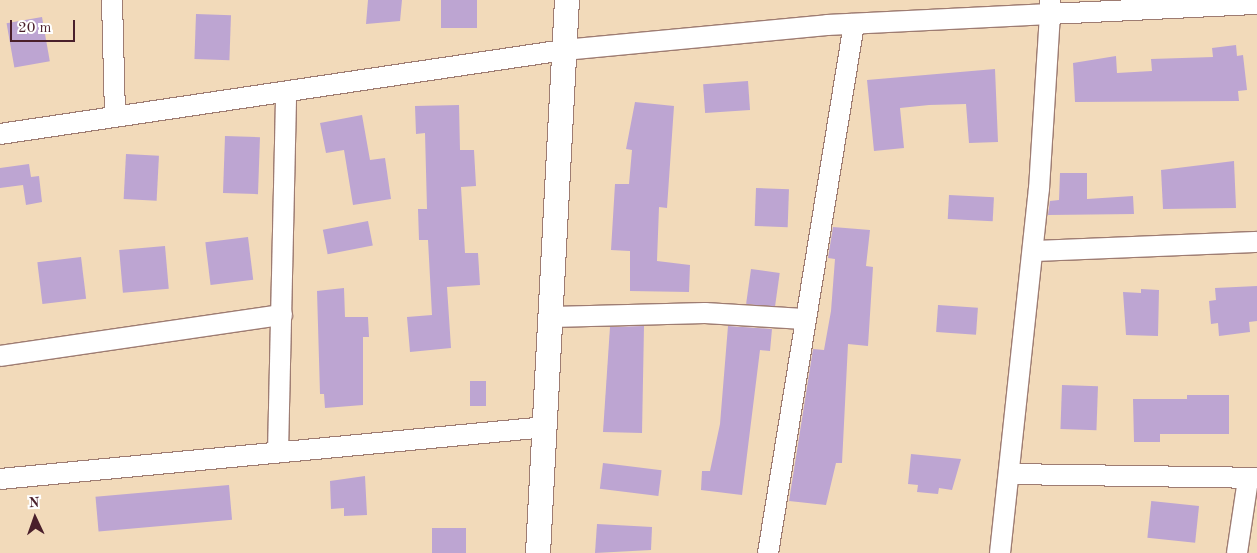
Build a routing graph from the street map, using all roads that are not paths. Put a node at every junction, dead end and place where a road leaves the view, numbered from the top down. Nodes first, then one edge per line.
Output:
1 (112, 0) edge
2 (567, 0) edge
3 (1257, 4) edge
4 (1137, 5) edge
5 (1050, 7) edge
6 (854, 24) junction
7 (564, 50) junction
8 (286, 92) junction
9 (115, 116) junction
10 (0, 134) edge
11 (1257, 242) edge
12 (1033, 251) junction
13 (282, 314) junction
14 (552, 317) junction
15 (804, 319) junction
16 (0, 356) edge
17 (546, 427) junction
18 (278, 452) junction
19 (1008, 474) junction
20 (0, 479) edge
21 (1252, 479) edge
22 (538, 553) edge
23 (768, 553) edge
24 (1000, 553) edge
25 (1237, 553) edge

1 - 9 street
2 - 7 street
3 - 4 street
4 - 5 street
5 - 6 street
5 - 12 street
6 - 7 street
6 - 15 street
7 - 8 street
7 - 14 street
8 - 9 street
8 - 13 street
9 - 10 street
11 - 12 street
12 - 19 street
13 - 16 street
13 - 18 street
14 - 15 street
14 - 17 street
15 - 23 street
17 - 18 street
17 - 22 street
18 - 20 street
19 - 21 street
19 - 24 street
21 - 25 street

